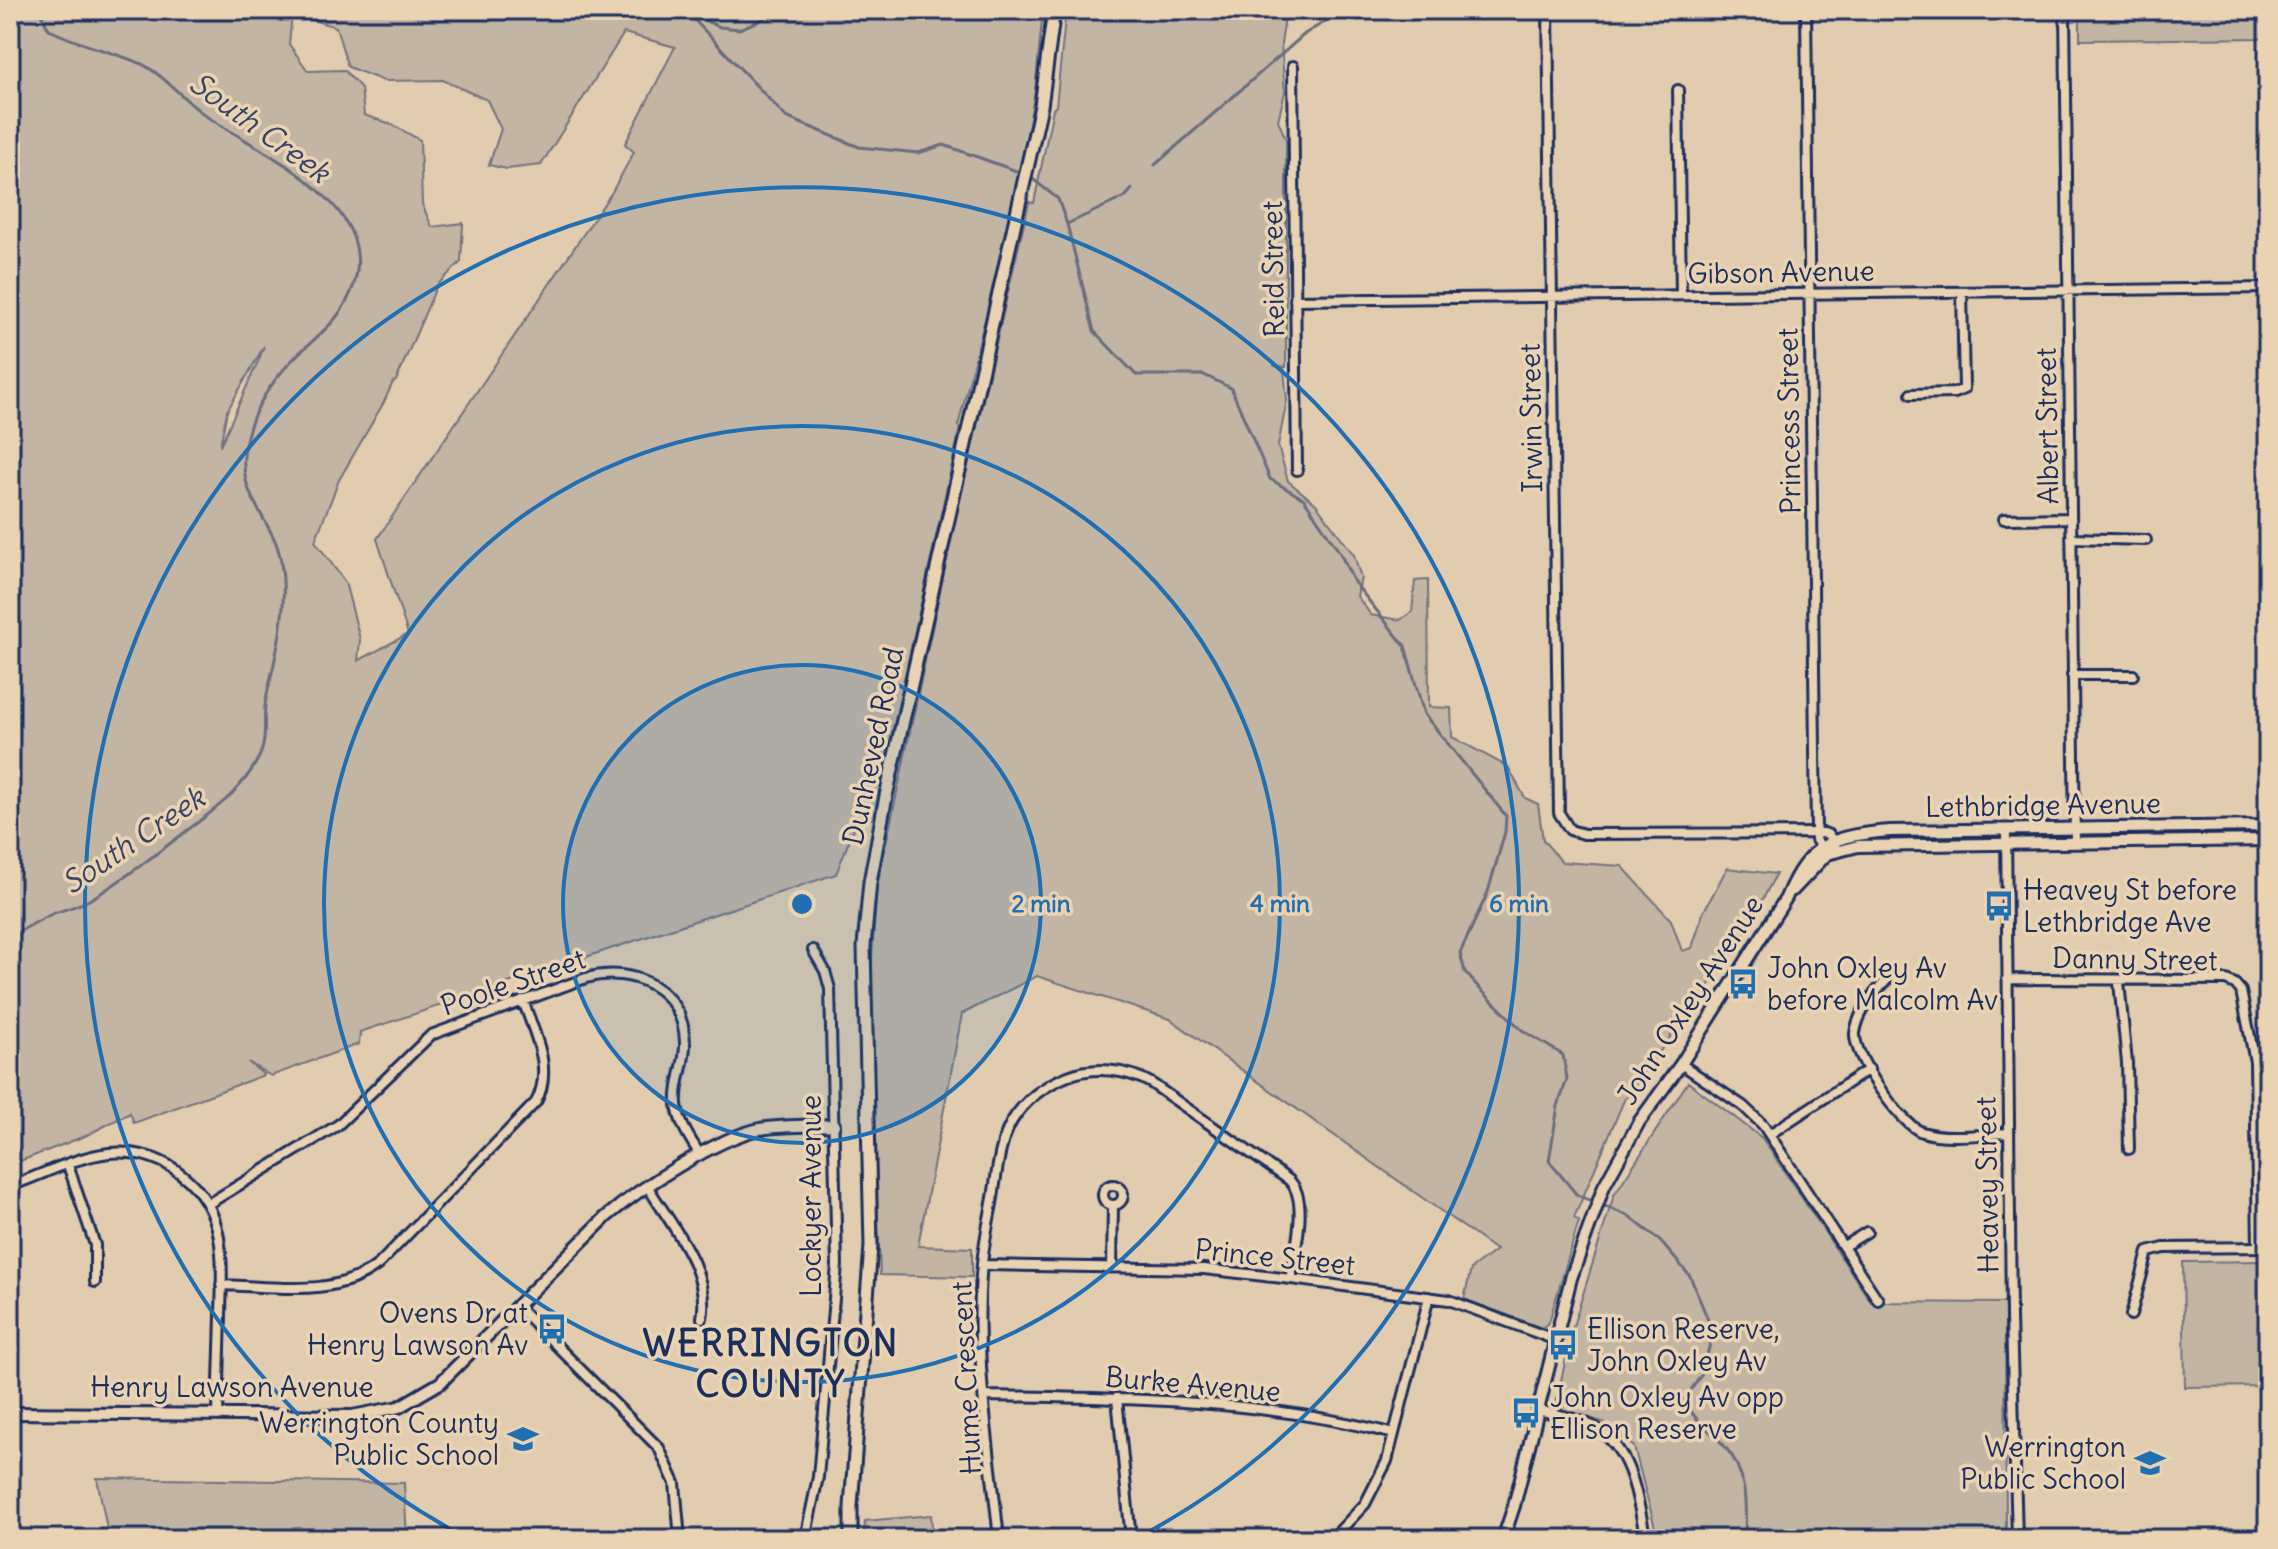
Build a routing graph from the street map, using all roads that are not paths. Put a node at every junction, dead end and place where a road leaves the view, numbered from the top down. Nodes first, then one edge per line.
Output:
1 (1054, 10) edge
2 (1548, 10) edge
3 (1806, 10) edge
4 (2065, 10) edge
5 (1293, 66) dead end
6 (1678, 90) dead end
7 (2268, 288) edge
8 (2068, 291) junction
9 (1962, 292) junction
10 (1809, 294) junction
11 (1681, 295) junction
12 (1552, 297) junction
13 (1295, 300) junction
14 (1911, 394) dead end
15 (1297, 470) dead end
16 (2071, 518) junction
17 (2004, 519) dead end
18 (2071, 538) junction
19 (2146, 540) dead end
20 (2072, 675) junction
21 (2133, 675) dead end
22 (2268, 826) edge
23 (2074, 829) junction
24 (2006, 830) junction
25 (1816, 832) junction
26 (2268, 840) edge
27 (2075, 842) junction
28 (2006, 843) junction
29 (1830, 848) junction
30 (813, 950) dead end
31 (2007, 979) junction
32 (1886, 981) dead end
33 (2119, 982) junction
34 (523, 1000) junction
35 (1681, 1064) junction
36 (1869, 1069) junction
37 (834, 1125) junction
38 (2009, 1133) junction
39 (1770, 1134) junction
40 (2129, 1149) dead end
41 (700, 1155) junction
42 (68, 1165) junction
43 (10, 1186) edge
44 (648, 1187) junction
45 (208, 1204) junction
46 (1113, 1205) dead end
47 (1867, 1232) dead end
48 (1844, 1246) junction
49 (2263, 1247) edge
50 (982, 1265) junction
51 (1112, 1267) junction
52 (1291, 1279) junction
53 (95, 1282) dead end
54 (221, 1285) junction
55 (1429, 1297) junction
56 (1878, 1300) dead end
57 (518, 1307) junction
58 (2131, 1315) dead end
59 (702, 1318) dead end
60 (1556, 1340) junction
61 (985, 1396) junction
62 (1117, 1398) junction
63 (1538, 1410) junction
64 (10, 1413) edge
65 (218, 1414) junction
66 (1394, 1434) junction
67 (851, 1506) junction
68 (680, 1539) edge
69 (805, 1539) edge
70 (844, 1539) edge
71 (851, 1539) edge
72 (999, 1539) edge
73 (1131, 1539) edge
74 (1332, 1539) edge
75 (1503, 1539) edge
76 (1646, 1539) edge
77 (2017, 1539) edge

1 - 67 main road, Dunheved Road
2 - 12 street, Irwin Street
3 - 10 street, Princess Street
4 - 8 street, Albert Street
5 - 13 street, Reid Street
6 - 11 street
7 - 8 street, Gibson Avenue
8 - 9 street, Gibson Avenue
8 - 16 street, Albert Street
9 - 10 street, Gibson Avenue
9 - 14 street
10 - 11 street, Gibson Avenue
10 - 25 street, Princess Street
11 - 12 street, Gibson Avenue
12 - 13 street, Gibson Avenue
12 - 25 street, Irwin Street
13 - 15 street, Reid Street
16 - 17 street
16 - 18 street, Albert Street
18 - 19 street
18 - 20 street, Albert Street
20 - 21 street
20 - 23 street, Albert Street
22 - 23 street, Lethbridge Avenue
23 - 24 street, Lethbridge Avenue
23 - 27 street, Albert Street
24 - 28 street, Heavey Street
24 - 29 street, Lethbridge Avenue
25 - 29 street, Princess Street
25 - 29 street
26 - 27 street, Lethbridge Avenue
27 - 28 street, Lethbridge Avenue
28 - 29 street, Lethbridge Avenue
28 - 31 street, Heavey Street
29 - 35 street, John Oxley Avenue
30 - 37 street, Lockyer Avenue
31 - 33 street, Danny Street
31 - 38 street, Heavey Street
32 - 36 street
33 - 40 street
33 - 49 street, Danny Street
34 - 41 street, Poole Street
34 - 45 street, Poole Street
34 - 54 street
35 - 39 street
35 - 60 street, John Oxley Avenue
36 - 38 street
36 - 39 street
37 - 41 street, Henry Lawson Avenue
37 - 69 street, Lockyer Avenue
38 - 77 street, Heavey Street
39 - 48 street
41 - 44 street, Henry Lawson Avenue
42 - 43 street
42 - 45 street
42 - 53 street
44 - 57 street, Henry Lawson Avenue
44 - 59 street
45 - 54 street
46 - 51 street
47 - 48 street
48 - 56 street
49 - 58 street
50 - 51 street, Prince Street
50 - 52 street, Hume Crescent
50 - 61 street, Hume Crescent
51 - 52 street, Prince Street
52 - 55 street, Prince Street
54 - 65 street
55 - 60 street, Prince Street
55 - 66 street
57 - 65 street, Henry Lawson Avenue
57 - 68 street
60 - 63 street, John Oxley Avenue
61 - 62 street, Burke Avenue
61 - 72 street, Hume Crescent
62 - 66 street, Burke Avenue
62 - 73 street
63 - 75 street, John Oxley Avenue
63 - 76 street
64 - 65 street, Henry Lawson Avenue
66 - 74 street
67 - 70 main road, Dunheved Road
67 - 71 main road, Dunheved Road

